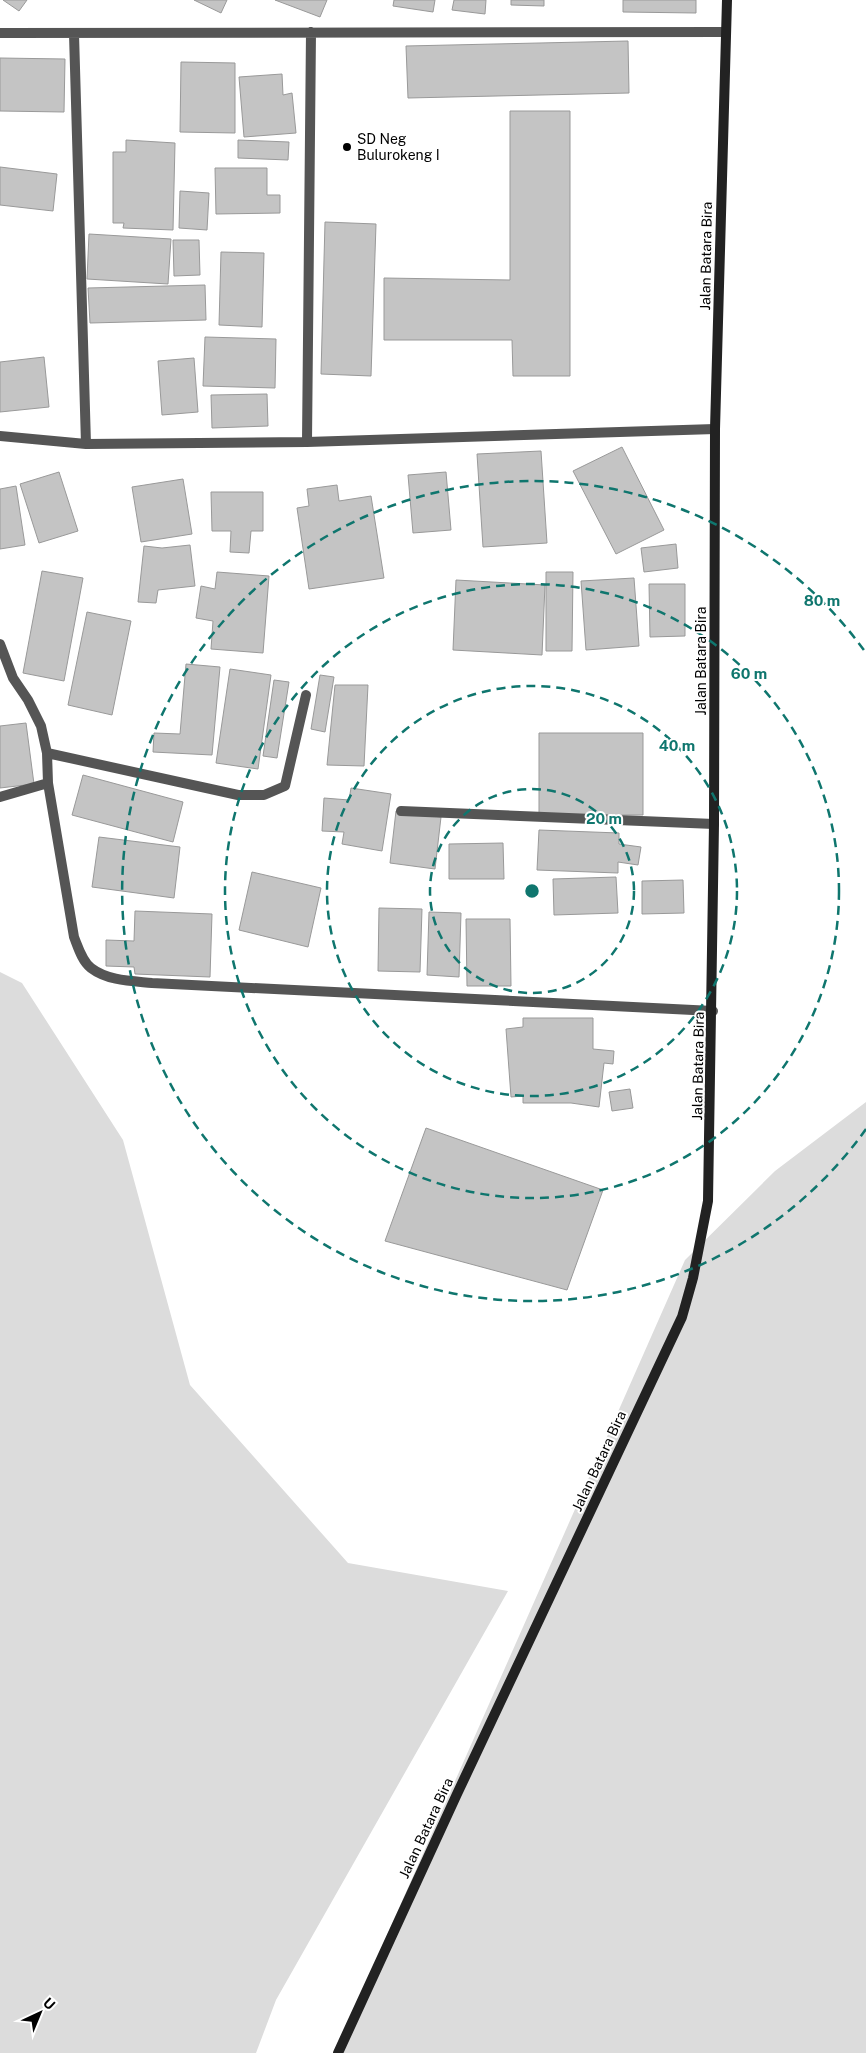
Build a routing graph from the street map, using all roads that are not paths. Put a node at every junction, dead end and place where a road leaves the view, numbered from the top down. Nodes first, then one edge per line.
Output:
1 (727, 0) edge
2 (311, 32) junction
3 (725, 32) junction
4 (0, 33) edge
5 (74, 34) junction
6 (715, 429) junction
7 (0, 436) edge
8 (307, 442) junction
9 (86, 444) junction
10 (0, 644) edge
11 (306, 695) dead end
12 (46, 753) junction
13 (48, 783) junction
14 (0, 797) edge
15 (401, 811) dead end
16 (714, 824) junction
17 (713, 1011) junction
18 (338, 2053) edge

1 - 3 street, Jalan Batara Bira
2 - 3 street
2 - 5 street
2 - 8 street
3 - 6 street, Jalan Batara Bira
4 - 5 street
5 - 9 street
6 - 8 street
6 - 16 street, Jalan Batara Bira
7 - 9 street
8 - 9 street
10 - 12 street
11 - 12 street
12 - 13 street
13 - 14 street
13 - 17 street
15 - 16 street
16 - 17 street, Jalan Batara Bira
17 - 18 street, Jalan Batara Bira

